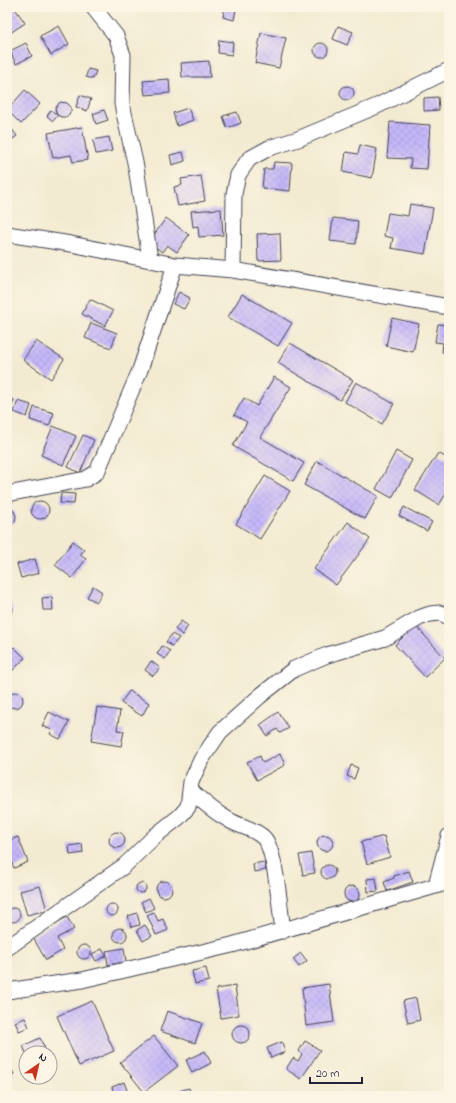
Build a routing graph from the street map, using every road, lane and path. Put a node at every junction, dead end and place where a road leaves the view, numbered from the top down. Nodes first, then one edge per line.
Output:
1 (93, 7) edge
2 (449, 70) edge
3 (7, 234) edge
4 (150, 259) junction
5 (175, 264) junction
6 (233, 270) junction
7 (449, 307) edge
8 (7, 494) edge
9 (449, 617) edge
10 (190, 790) junction
11 (449, 836) edge
12 (443, 883) edge
13 (283, 931) junction
14 (7, 948) edge
15 (7, 991) edge

1 - 4 street
2 - 6 street
3 - 4 street
4 - 5 street
5 - 6 street
5 - 8 street
6 - 7 street
9 - 10 street
10 - 13 street
10 - 14 street
11 - 12 street
12 - 13 street
13 - 15 street

